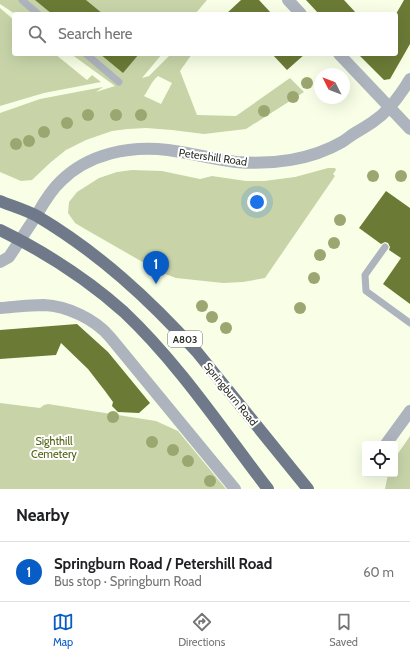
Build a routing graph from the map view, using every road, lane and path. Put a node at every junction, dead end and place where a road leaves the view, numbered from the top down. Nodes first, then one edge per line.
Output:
1 (22, 0) edge
2 (288, 0) edge
3 (36, 12) edge
4 (300, 12) edge
5 (88, 56) edge
6 (341, 56) edge
7 (410, 79) edge
8 (119, 82) dead end
9 (389, 108) junction
10 (410, 129) edge
11 (0, 201) edge
12 (36, 216) junction
13 (0, 230) edge
14 (21, 240) junction
15 (385, 247) dead end
16 (0, 262) edge
17 (0, 308) edge
18 (410, 323) edge
19 (410, 411) edge
20 (388, 441) edge
21 (234, 489) edge
22 (268, 489) edge
23 (308, 489) edge

1 - 3 lane
2 - 4 street
5 - 8 lane
6 - 9 street
7 - 9 street, Petershill Road
9 - 10 street
9 - 12 street, Petershill Road
11 - 12 main road, Springburn Road / A803
12 - 14 street
12 - 23 main road, Springburn Road / A803
13 - 14 main road, A803
14 - 16 street
14 - 22 main road, A803
15 - 18 lane
17 - 21 street
19 - 20 street

